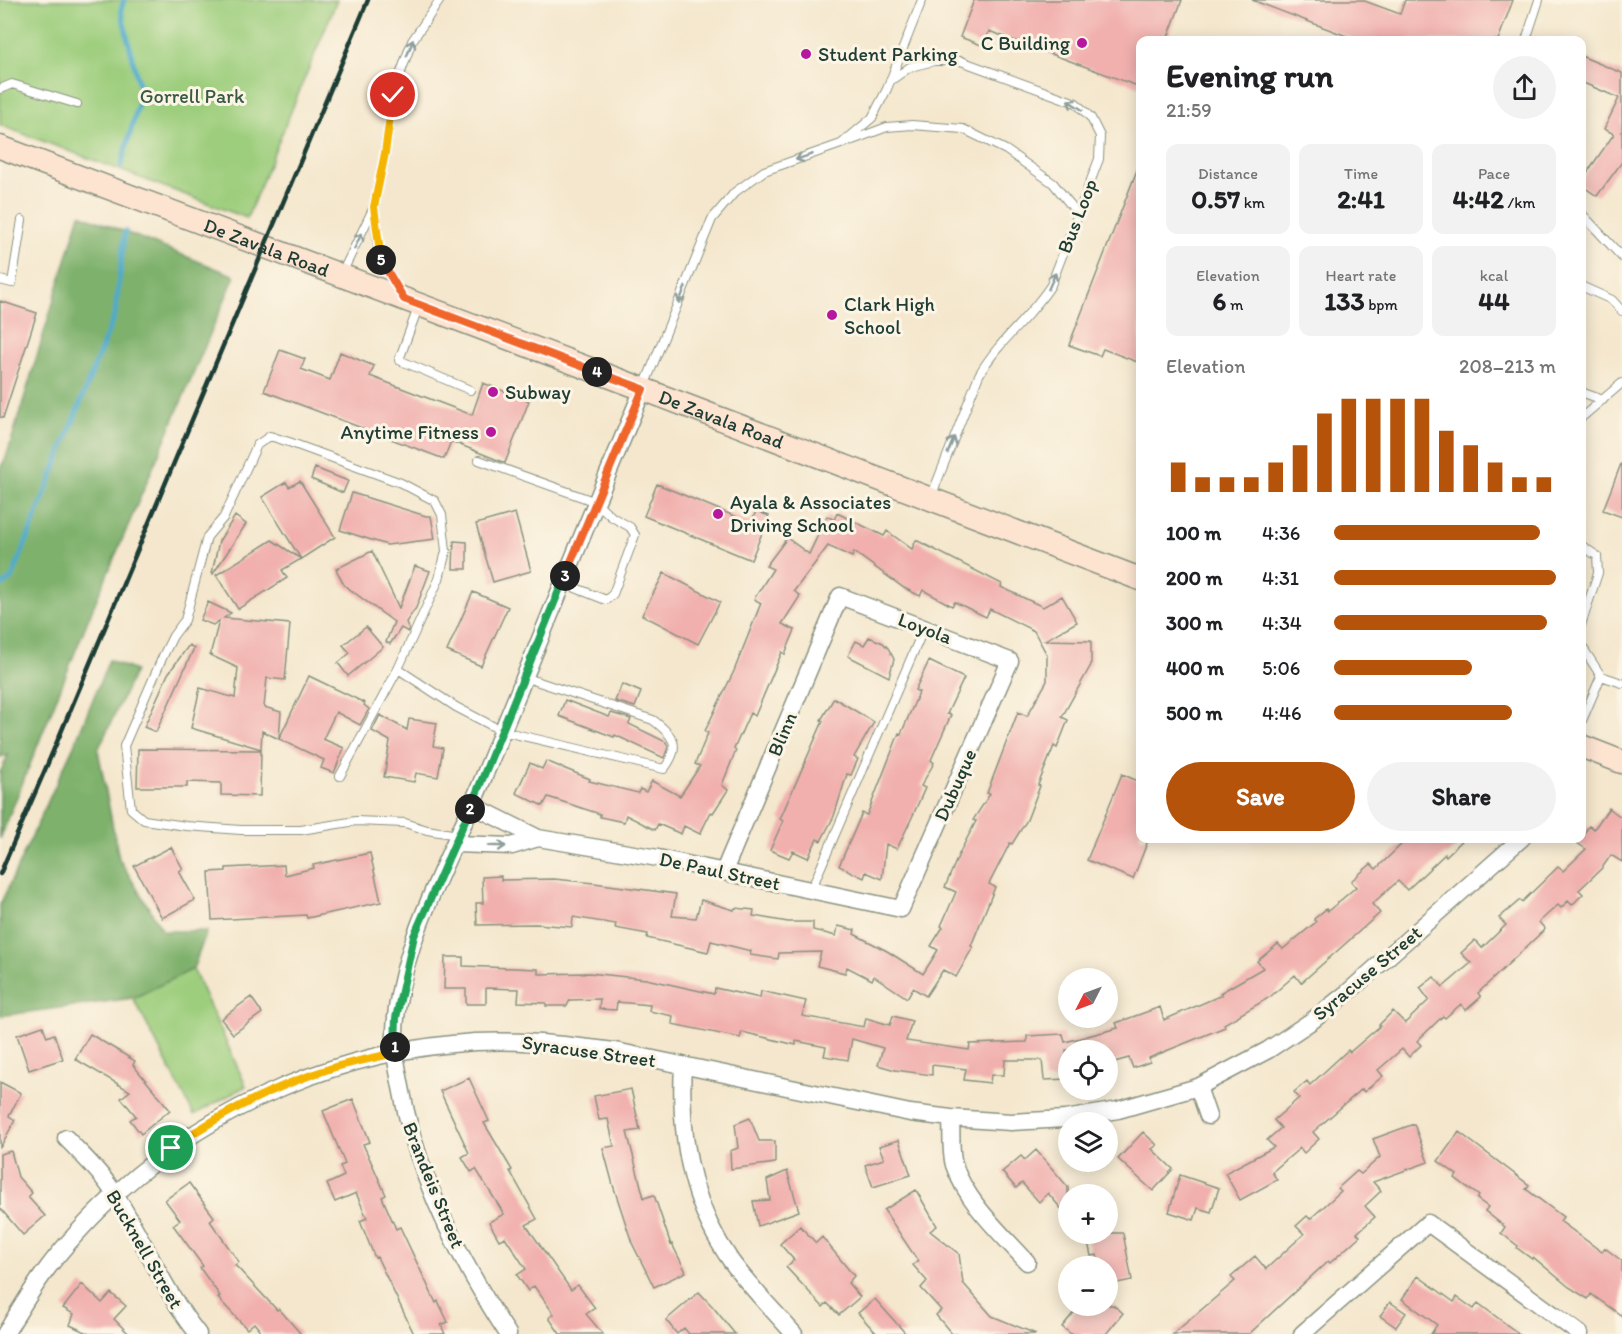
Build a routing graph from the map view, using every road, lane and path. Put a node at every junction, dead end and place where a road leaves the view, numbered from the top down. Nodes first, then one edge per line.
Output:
1 (440, 0) edge
2 (922, 0) edge
3 (1539, 0) edge
4 (1528, 36) edge
5 (890, 81) junction
6 (0, 89) edge
7 (77, 104) dead end
8 (841, 144) junction
9 (0, 147) edge
10 (374, 207) junction
11 (1078, 214) junction
12 (1586, 218) edge
13 (22, 220) dead end
14 (1622, 257) edge
15 (341, 275) junction
16 (0, 280) edge
17 (1586, 288) edge
18 (411, 302) junction
19 (1622, 311) edge
20 (1622, 383) edge
21 (643, 389) junction
22 (470, 390) dead end
23 (1586, 394) edge
24 (1603, 400) junction
25 (1586, 414) edge
26 (479, 460) dead end
27 (930, 500) junction
28 (596, 502) junction
29 (1586, 548) edge
30 (1136, 577) edge
31 (563, 583) junction
32 (840, 596) joint
33 (1586, 610) edge
34 (924, 628) junction
35 (1586, 652) edge
36 (1010, 661) joint
37 (398, 669) junction
38 (1601, 675) junction
39 (524, 677) junction
40 (1622, 683) edge
41 (1586, 711) edge
42 (502, 731) junction
43 (1586, 748) edge
44 (1622, 762) edge
45 (340, 776) dead end
46 (472, 805) junction
47 (538, 838) junction
48 (456, 839) junction
49 (1516, 843) edge
50 (724, 871) junction
51 (811, 890) junction
52 (901, 909) joint
53 (395, 1053) junction
54 (683, 1065) junction
55 (1198, 1087) junction
56 (1208, 1116) dead end
57 (951, 1118) junction
58 (66, 1138) dead end
59 (115, 1194) junction
60 (1027, 1262) dead end
61 (5, 1334) edge
62 (198, 1334) edge
63 (508, 1334) edge
64 (794, 1334) edge
65 (1302, 1334) edge
66 (1580, 1334) edge

10 -> 1 lane
2 - 5 lane
3 - 4 lane
5 - 8 lane
11 -> 5 lane, Bus Loop
6 - 7 lane
8 - 11 lane
8 -> 21 lane
9 - 15 main road, De Zavala Road
15 -> 10 lane
10 - 18 lane
27 -> 11 lane, Bus Loop
12 - 14 lane
13 - 16 lane
15 - 18 main road, De Zavala Road
17 - 19 lane
18 - 21 main road, De Zavala Road
18 - 22 lane
20 - 24 lane
21 - 27 main road, De Zavala Road
21 - 28 street, Brandeis Street
23 - 24 lane
24 - 25 lane
26 - 28 lane
27 - 30 main road, De Zavala Road
28 - 31 street, Brandeis Street
28 - 31 lane
29 - 33 lane
31 - 39 street, Brandeis Street
32 - 34 street, Loyola
32 - 50 street, Blinn
34 - 36 street, Loyola
34 - 51 lane
35 - 38 lane
36 - 52 street, Dubuque
37 - 42 lane
37 - 45 lane
37 - 48 lane
38 - 40 lane
38 - 41 lane
39 - 42 street, Brandeis Street
39 - 42 lane
42 - 46 street, Brandeis Street
43 - 44 main road
46 - 47 street, De Paul Street
46 - 48 street, Brandeis Street
48 -> 47 street, De Paul Street
47 - 50 street, De Paul Street
48 - 53 street, Brandeis Street
49 - 55 street, Syracuse Street
50 - 51 street, De Paul Street
51 - 52 street, De Paul Street
53 - 54 street, Syracuse Street
53 - 59 street, Syracuse Street
53 - 63 street, Brandeis Street
54 - 57 street, Syracuse Street
54 - 64 street
55 - 56 street
55 - 57 street, Syracuse Street
57 - 60 street
58 - 59 street, Bucknell Street
59 - 61 street, Syracuse Street
59 - 62 street, Bucknell Street
65 - 66 street

